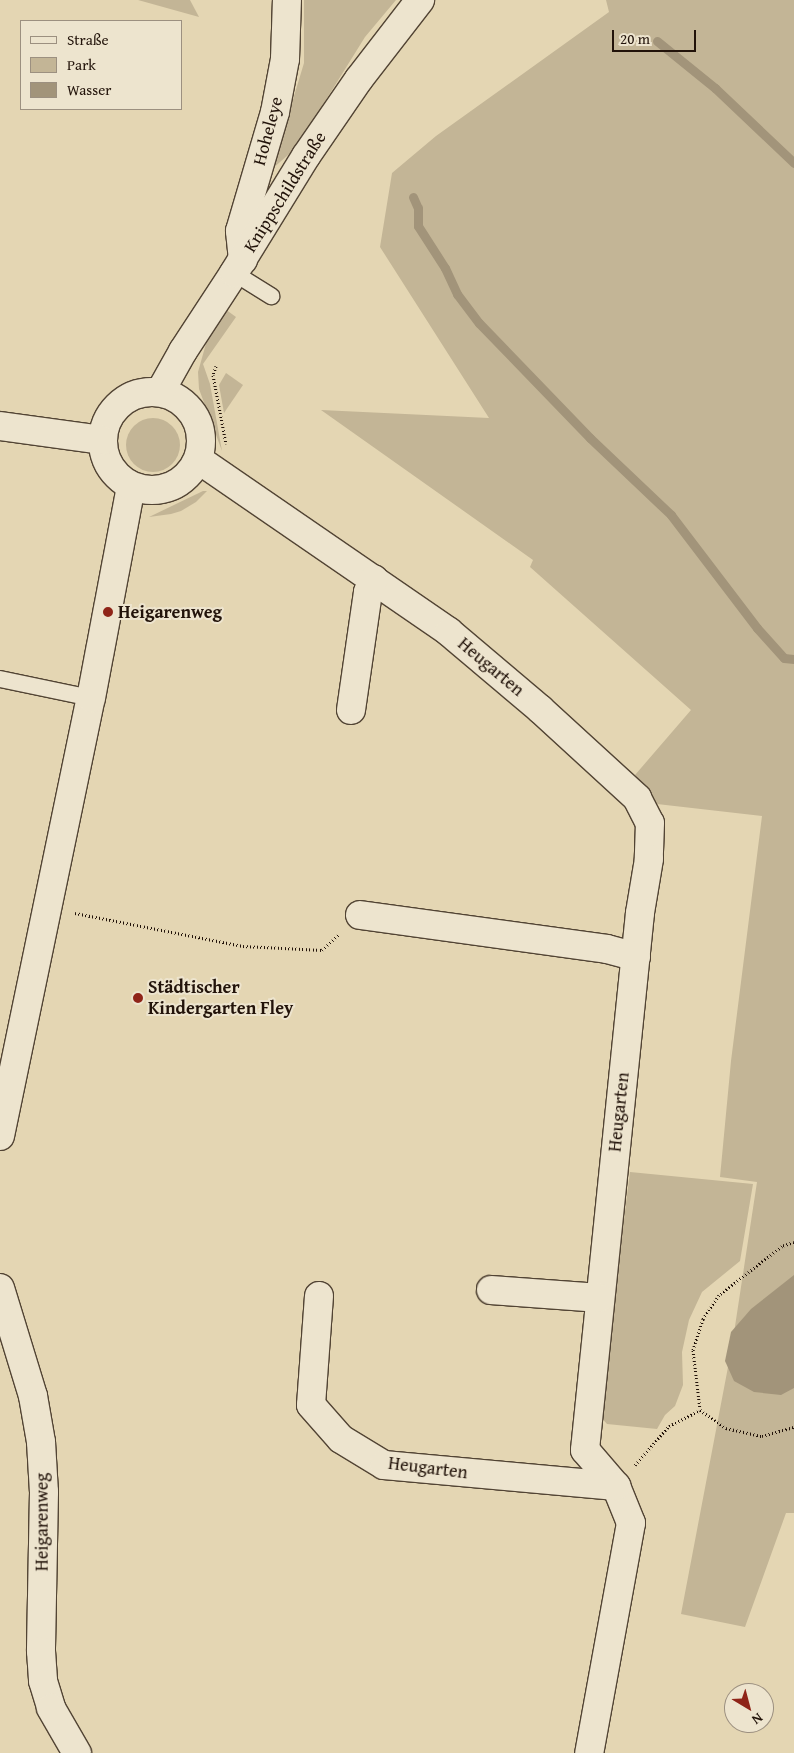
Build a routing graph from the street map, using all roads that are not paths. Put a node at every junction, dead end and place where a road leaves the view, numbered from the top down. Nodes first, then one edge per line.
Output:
1 (287, 0) edge
2 (420, 0) edge
3 (238, 267) junction
4 (271, 296) dead end
5 (160, 392) junction
6 (0, 426) edge
7 (102, 440) junction
8 (210, 466) junction
9 (131, 487) junction
10 (374, 579) junction
11 (0, 679) edge
12 (91, 698) junction
13 (351, 710) dead end
14 (360, 915) road end
15 (636, 957) junction
16 (0, 1136) edge
17 (0, 1288) edge
18 (491, 1290) dead end
19 (319, 1296) dead end
20 (600, 1298) junction
21 (616, 1486) junction
22 (77, 1753) edge
23 (589, 1753) edge

1 - 3 street, Hoheleye
2 - 3 street, Knippschildstraße
3 - 4 lane
3 - 5 street, Knippschildstraße
5 - 7 street
5 - 8 street
6 - 7 street
7 - 9 street
8 - 9 street
8 - 10 street, Heugarten
9 - 12 street
10 - 13 street
10 - 15 street, Heugarten
11 - 12 lane
12 - 16 street
14 - 15 street
15 - 20 street, Heugarten
17 - 22 street, Heigarenweg
18 - 20 street
19 - 21 street, Heugarten
20 - 21 street, Heugarten
21 - 23 street, Heugarten

